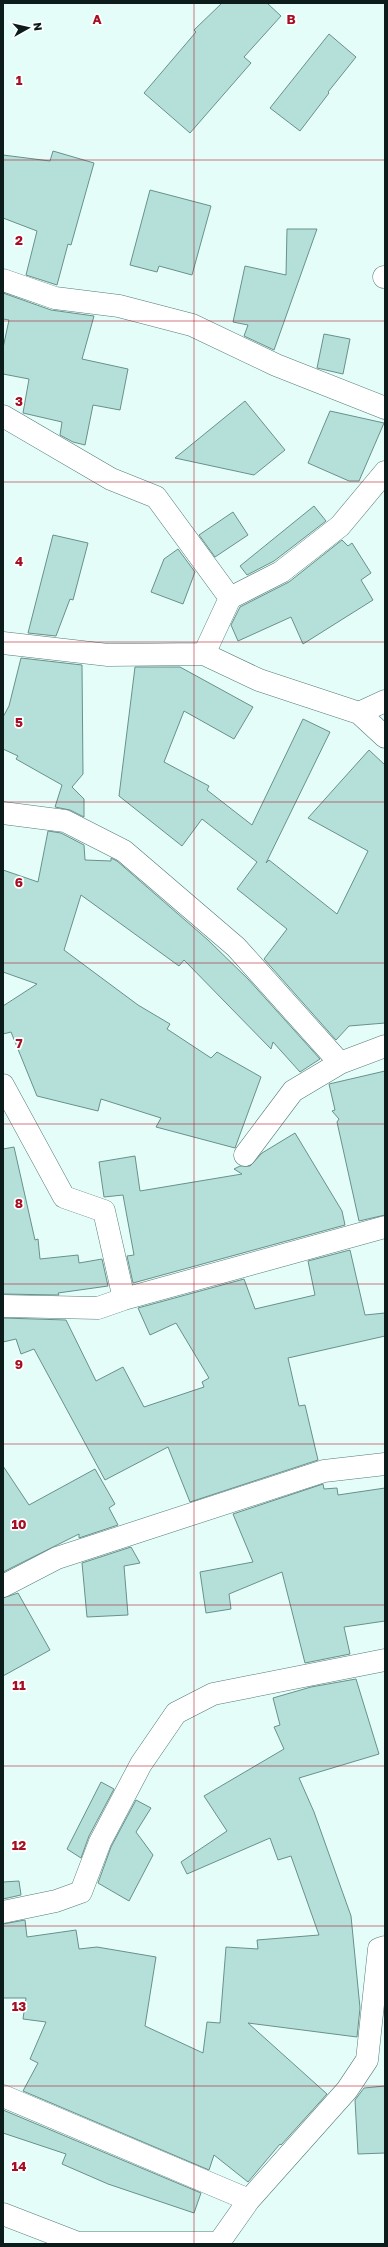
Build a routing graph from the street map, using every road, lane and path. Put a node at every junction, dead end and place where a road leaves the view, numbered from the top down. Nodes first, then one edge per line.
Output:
1 (3, 280) edge
2 (385, 408) edge
3 (3, 416) edge
4 (385, 472) edge
5 (230, 598) junction
6 (3, 643) edge
7 (204, 654) junction
8 (385, 701) edge
9 (359, 713) junction
10 (385, 737) edge
11 (3, 813) edge
12 (385, 1046) edge
13 (340, 1063) junction
14 (3, 1085) edge
15 (246, 1155) dead end
16 (385, 1227) edge
17 (124, 1299) junction
18 (3, 1306) edge
19 (385, 1464) edge
20 (3, 1586) edge
21 (385, 1660) edge
22 (3, 1912) edge
23 (385, 1947) edge
24 (3, 2096) edge
25 (249, 2200) junction
26 (3, 2214) edge
27 (218, 2244) edge

1 - 2 street
3 - 5 street
4 - 5 street
5 - 7 street
6 - 7 street
7 - 9 street
8 - 9 street
9 - 10 street
11 - 13 street
12 - 13 street
13 - 15 street
14 - 17 street
16 - 17 street
17 - 18 street
19 - 20 street
21 - 22 street
23 - 25 street
24 - 25 street
25 - 27 street
26 - 27 street

